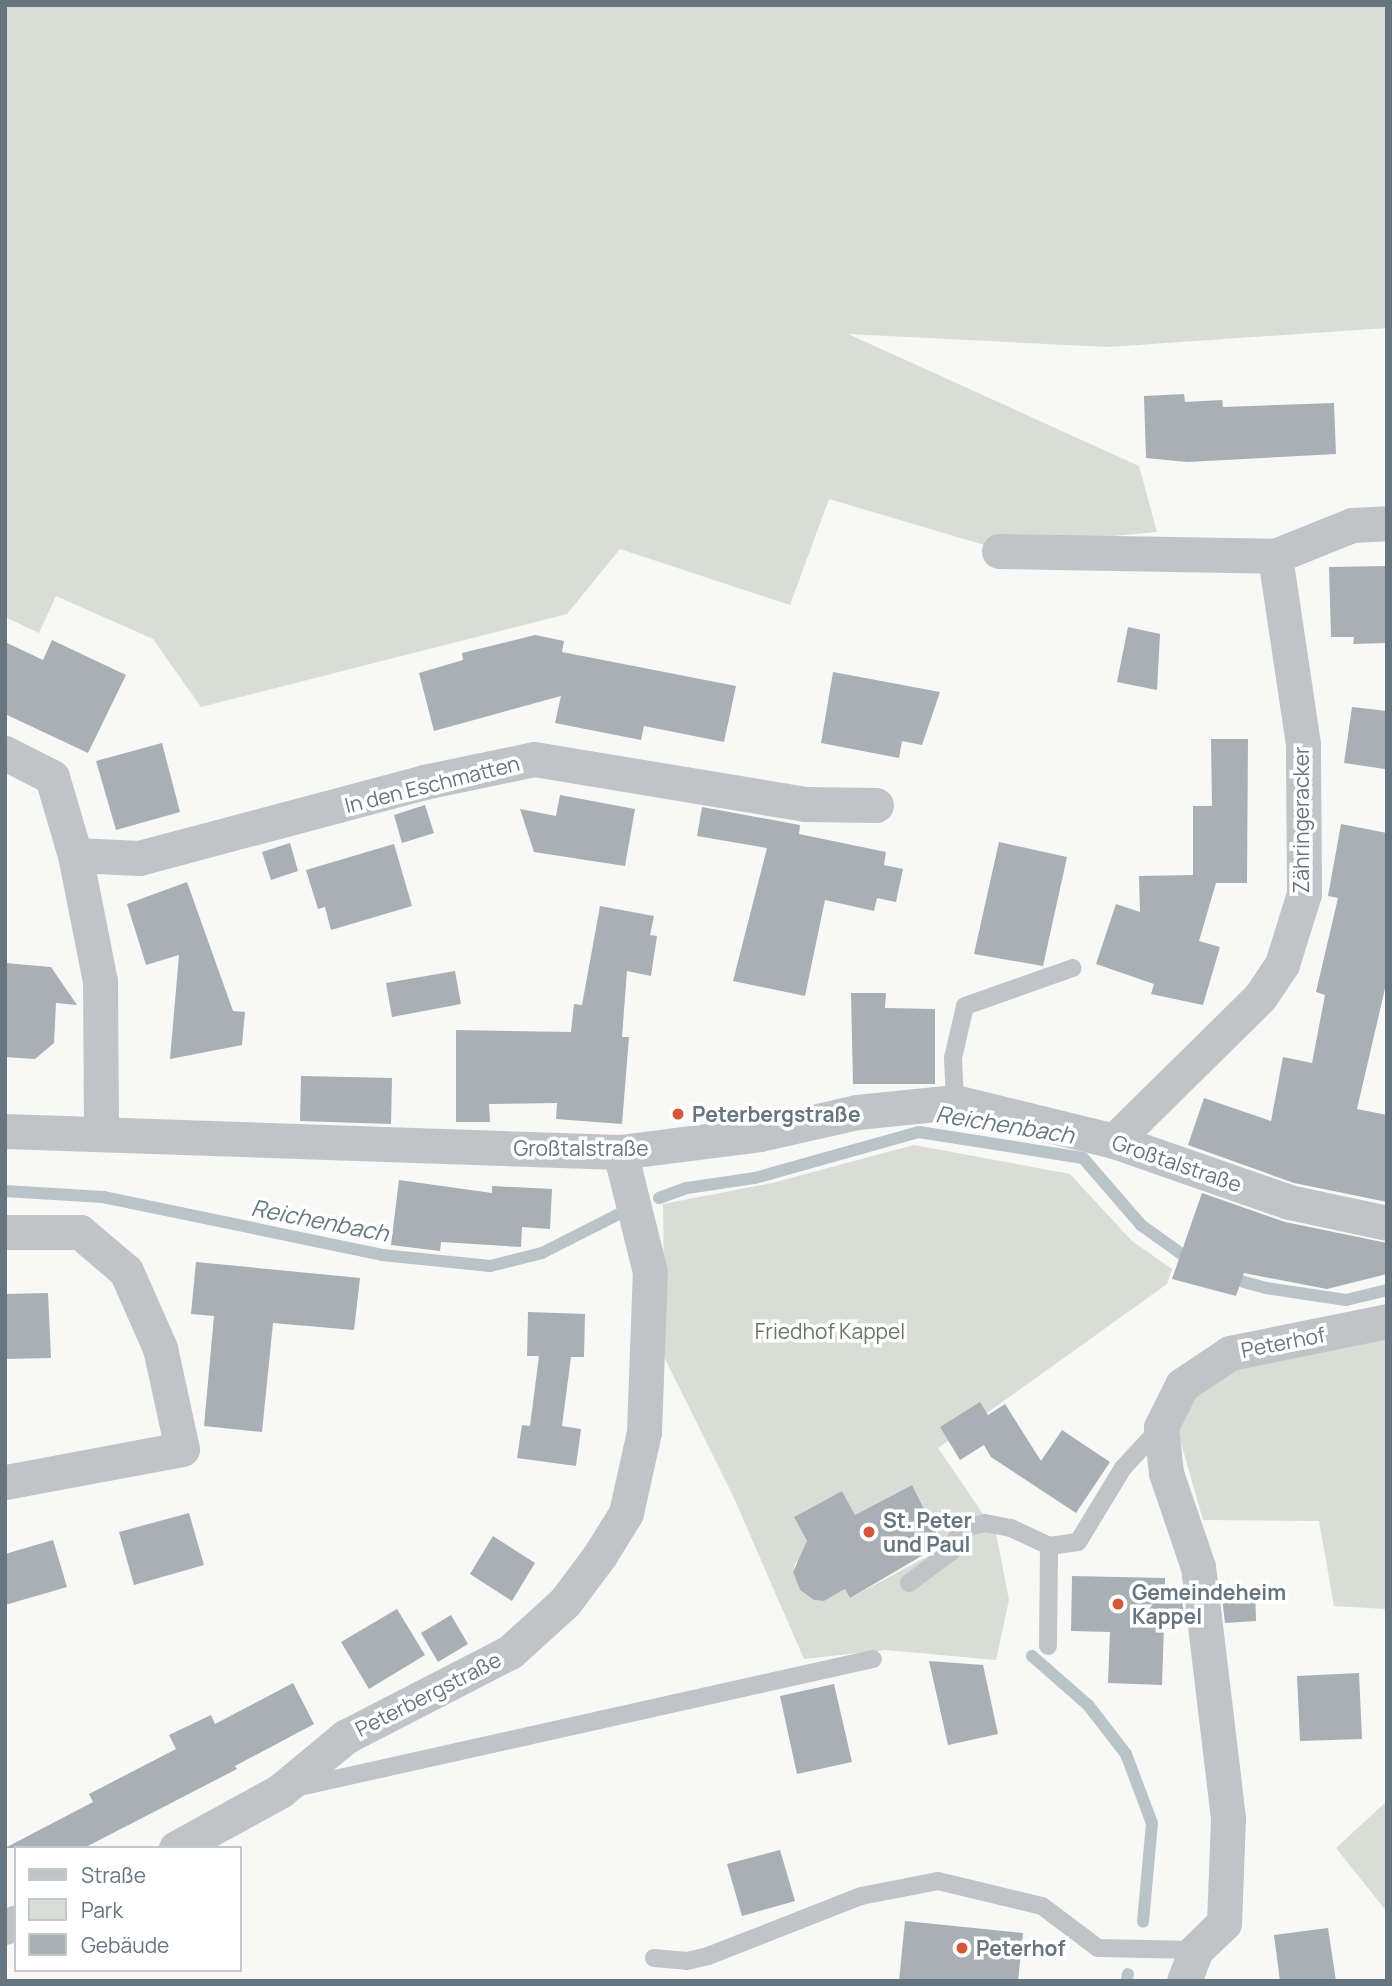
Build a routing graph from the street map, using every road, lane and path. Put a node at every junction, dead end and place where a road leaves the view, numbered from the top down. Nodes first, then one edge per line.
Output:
1 (1387, 523) edge
2 (999, 551) dead end
3 (1275, 556) junction
4 (5, 753) edge
5 (876, 805) dead end
6 (75, 855) junction
7 (1073, 968) dead end
8 (955, 1102) junction
9 (5, 1131) edge
10 (101, 1134) junction
11 (1114, 1141) junction
12 (620, 1152) junction
13 (1387, 1223) edge
14 (5, 1232) edge
15 (1387, 1321) edge
16 (1161, 1427) junction
17 (5, 1482) edge
18 (1049, 1546) junction
19 (909, 1583) dead end
20 (1048, 1646) dead end
21 (873, 1659) dead end
22 (280, 1791) junction
23 (180, 1846) edge
24 (654, 1958) dead end
25 (1190, 1965) edge

1 - 3 street
2 - 3 street
3 - 11 street, Zähringeracker
4 - 6 street
5 - 6 street, In den Eschmatten
6 - 10 street
7 - 8 lane
8 - 11 street, Großtalstraße
8 - 12 street, Großtalstraße
9 - 10 street, Großtalstraße
10 - 12 street, Großtalstraße
11 - 13 street, Großtalstraße
12 - 22 street, Peterbergstraße
14 - 17 street
15 - 16 street, Peterhof
16 - 18 lane
16 - 25 street
18 - 19 lane
18 - 20 lane
21 - 22 lane, Peterbergstraße
22 - 23 street, Peterbergstraße
24 - 25 lane

